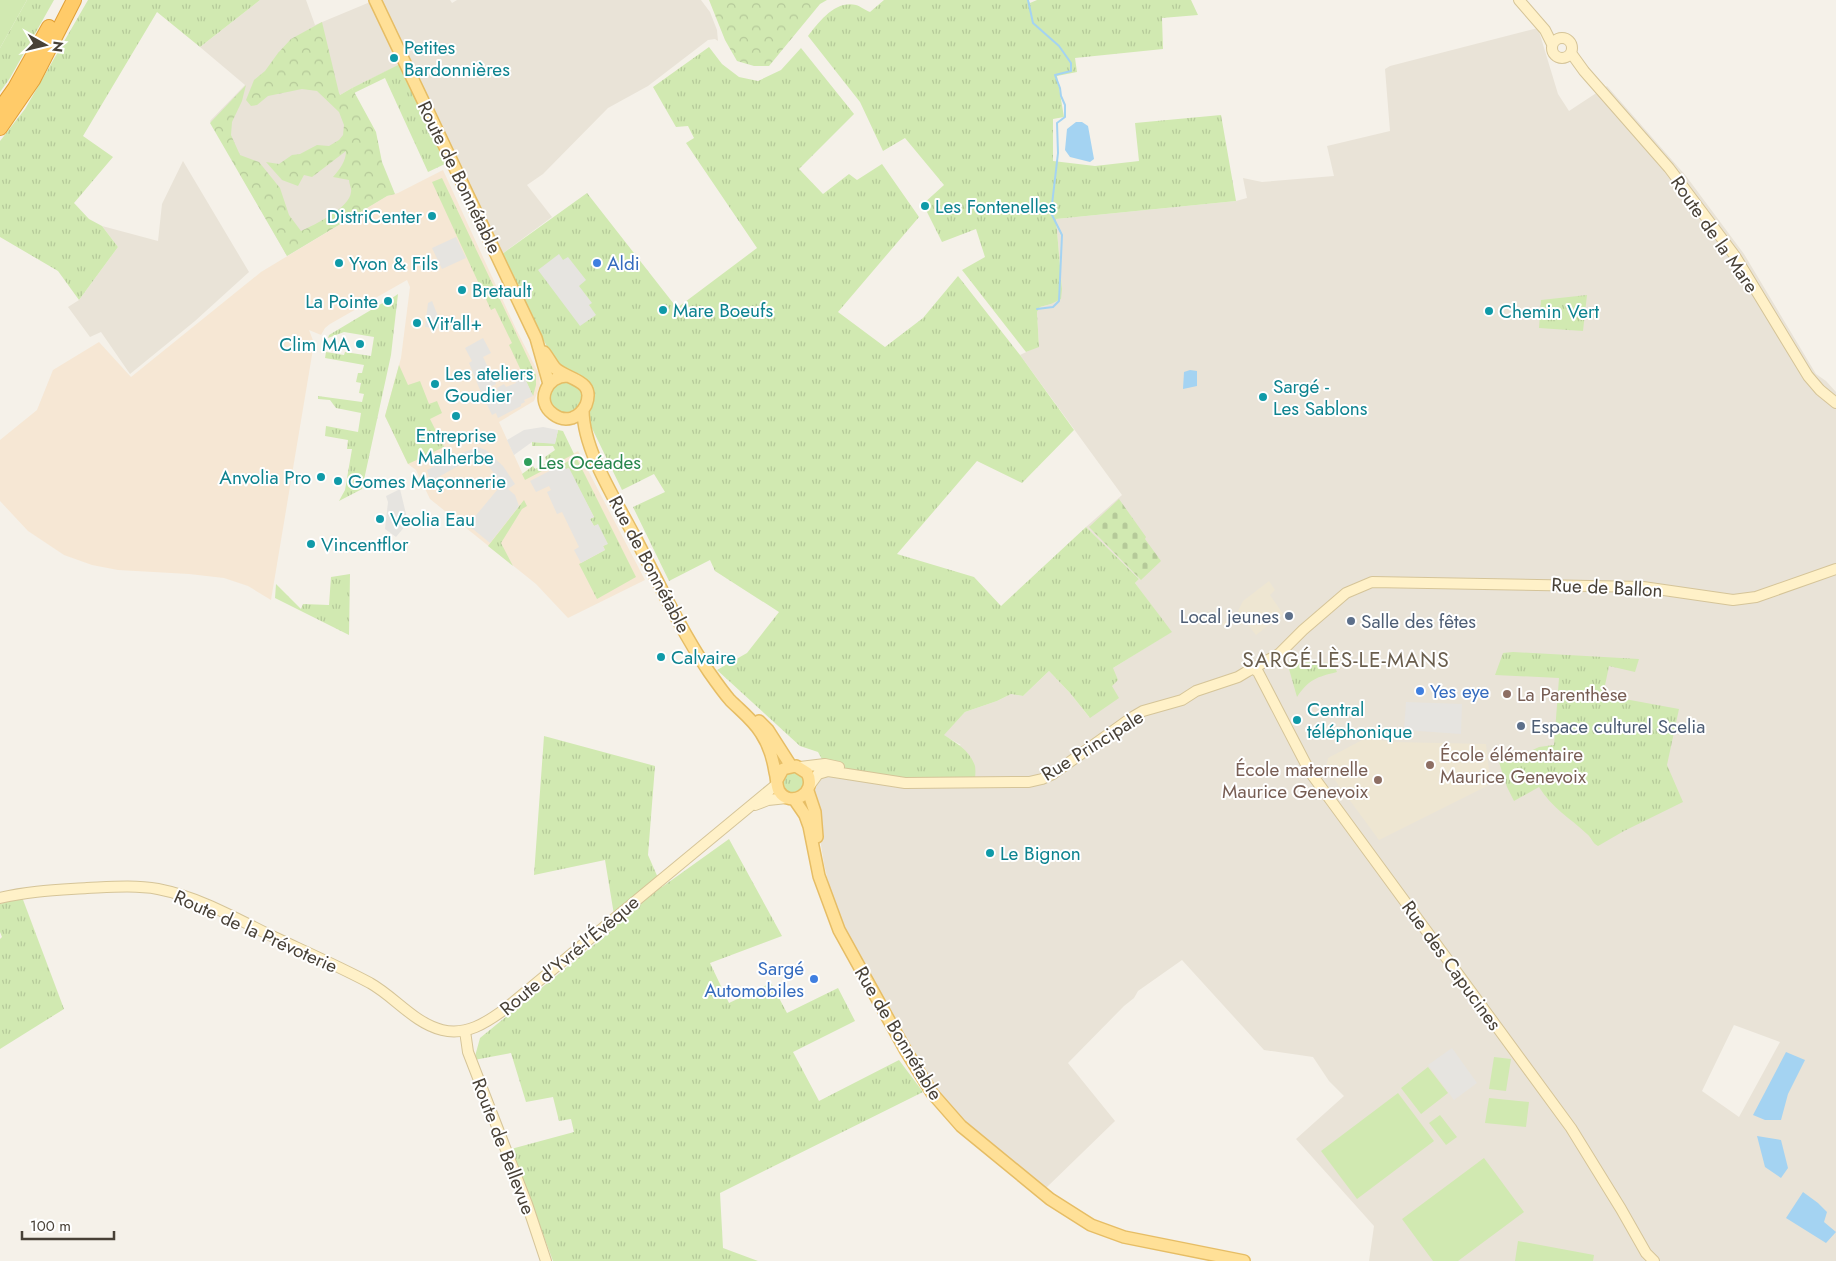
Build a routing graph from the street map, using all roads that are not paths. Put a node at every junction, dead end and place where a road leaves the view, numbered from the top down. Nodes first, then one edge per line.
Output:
1 (64, 0) edge
2 (74, 0) edge
3 (375, 0) edge
4 (1519, 0) edge
5 (1555, 41) junction
6 (1568, 55) junction
7 (0, 110) edge
8 (0, 128) edge
9 (536, 338) junction
10 (567, 376) junction
11 (549, 384) junction
12 (1836, 403) edge
13 (583, 410) junction
14 (567, 418) junction
15 (593, 454) junction
16 (1836, 569) edge
17 (1372, 582) joint
18 (1253, 668) junction
19 (709, 672) junction
20 (796, 766) junction
21 (864, 777) junction
22 (777, 782) junction
23 (809, 788) junction
24 (790, 798) junction
25 (752, 806) junction
26 (824, 889) junction
27 (0, 898) edge
28 (465, 1031) junction
29 (546, 1261) edge
30 (1244, 1261) edge
31 (1654, 1261) edge

1 - 7 highway
2 - 8 highway
3 - 9 main road, Route de Bonnétable
4 - 5 street
5 - 6 street
5 - 6 street
6 - 12 street, Route de la Mare
9 - 10 main road
9 - 11 main road, Route de Bonnétable
10 - 11 main road
10 - 13 main road
11 - 14 main road
13 - 14 main road
13 - 15 main road
14 - 15 main road
15 - 19 main road, Rue de Bonnétable
16 - 17 street, Rue de Ballon
17 - 18 street, Rue Principale
18 - 21 street, Rue Principale
18 - 31 street, Rue des Capucines
19 - 20 main road
19 - 22 main road
20 - 21 street
20 - 22 main road
20 - 23 main road
21 - 23 street
22 - 24 main road
22 - 25 street, Route d'Yvré-l'Évêque
23 - 24 main road
23 - 26 main road
24 - 25 street
24 - 26 main road
25 - 28 street, Route d'Yvré-l'Évêque
26 - 30 main road, Rue de Bonnétable
27 - 28 street, Route de la Prévoterie
28 - 29 street, Route de Bellevue

